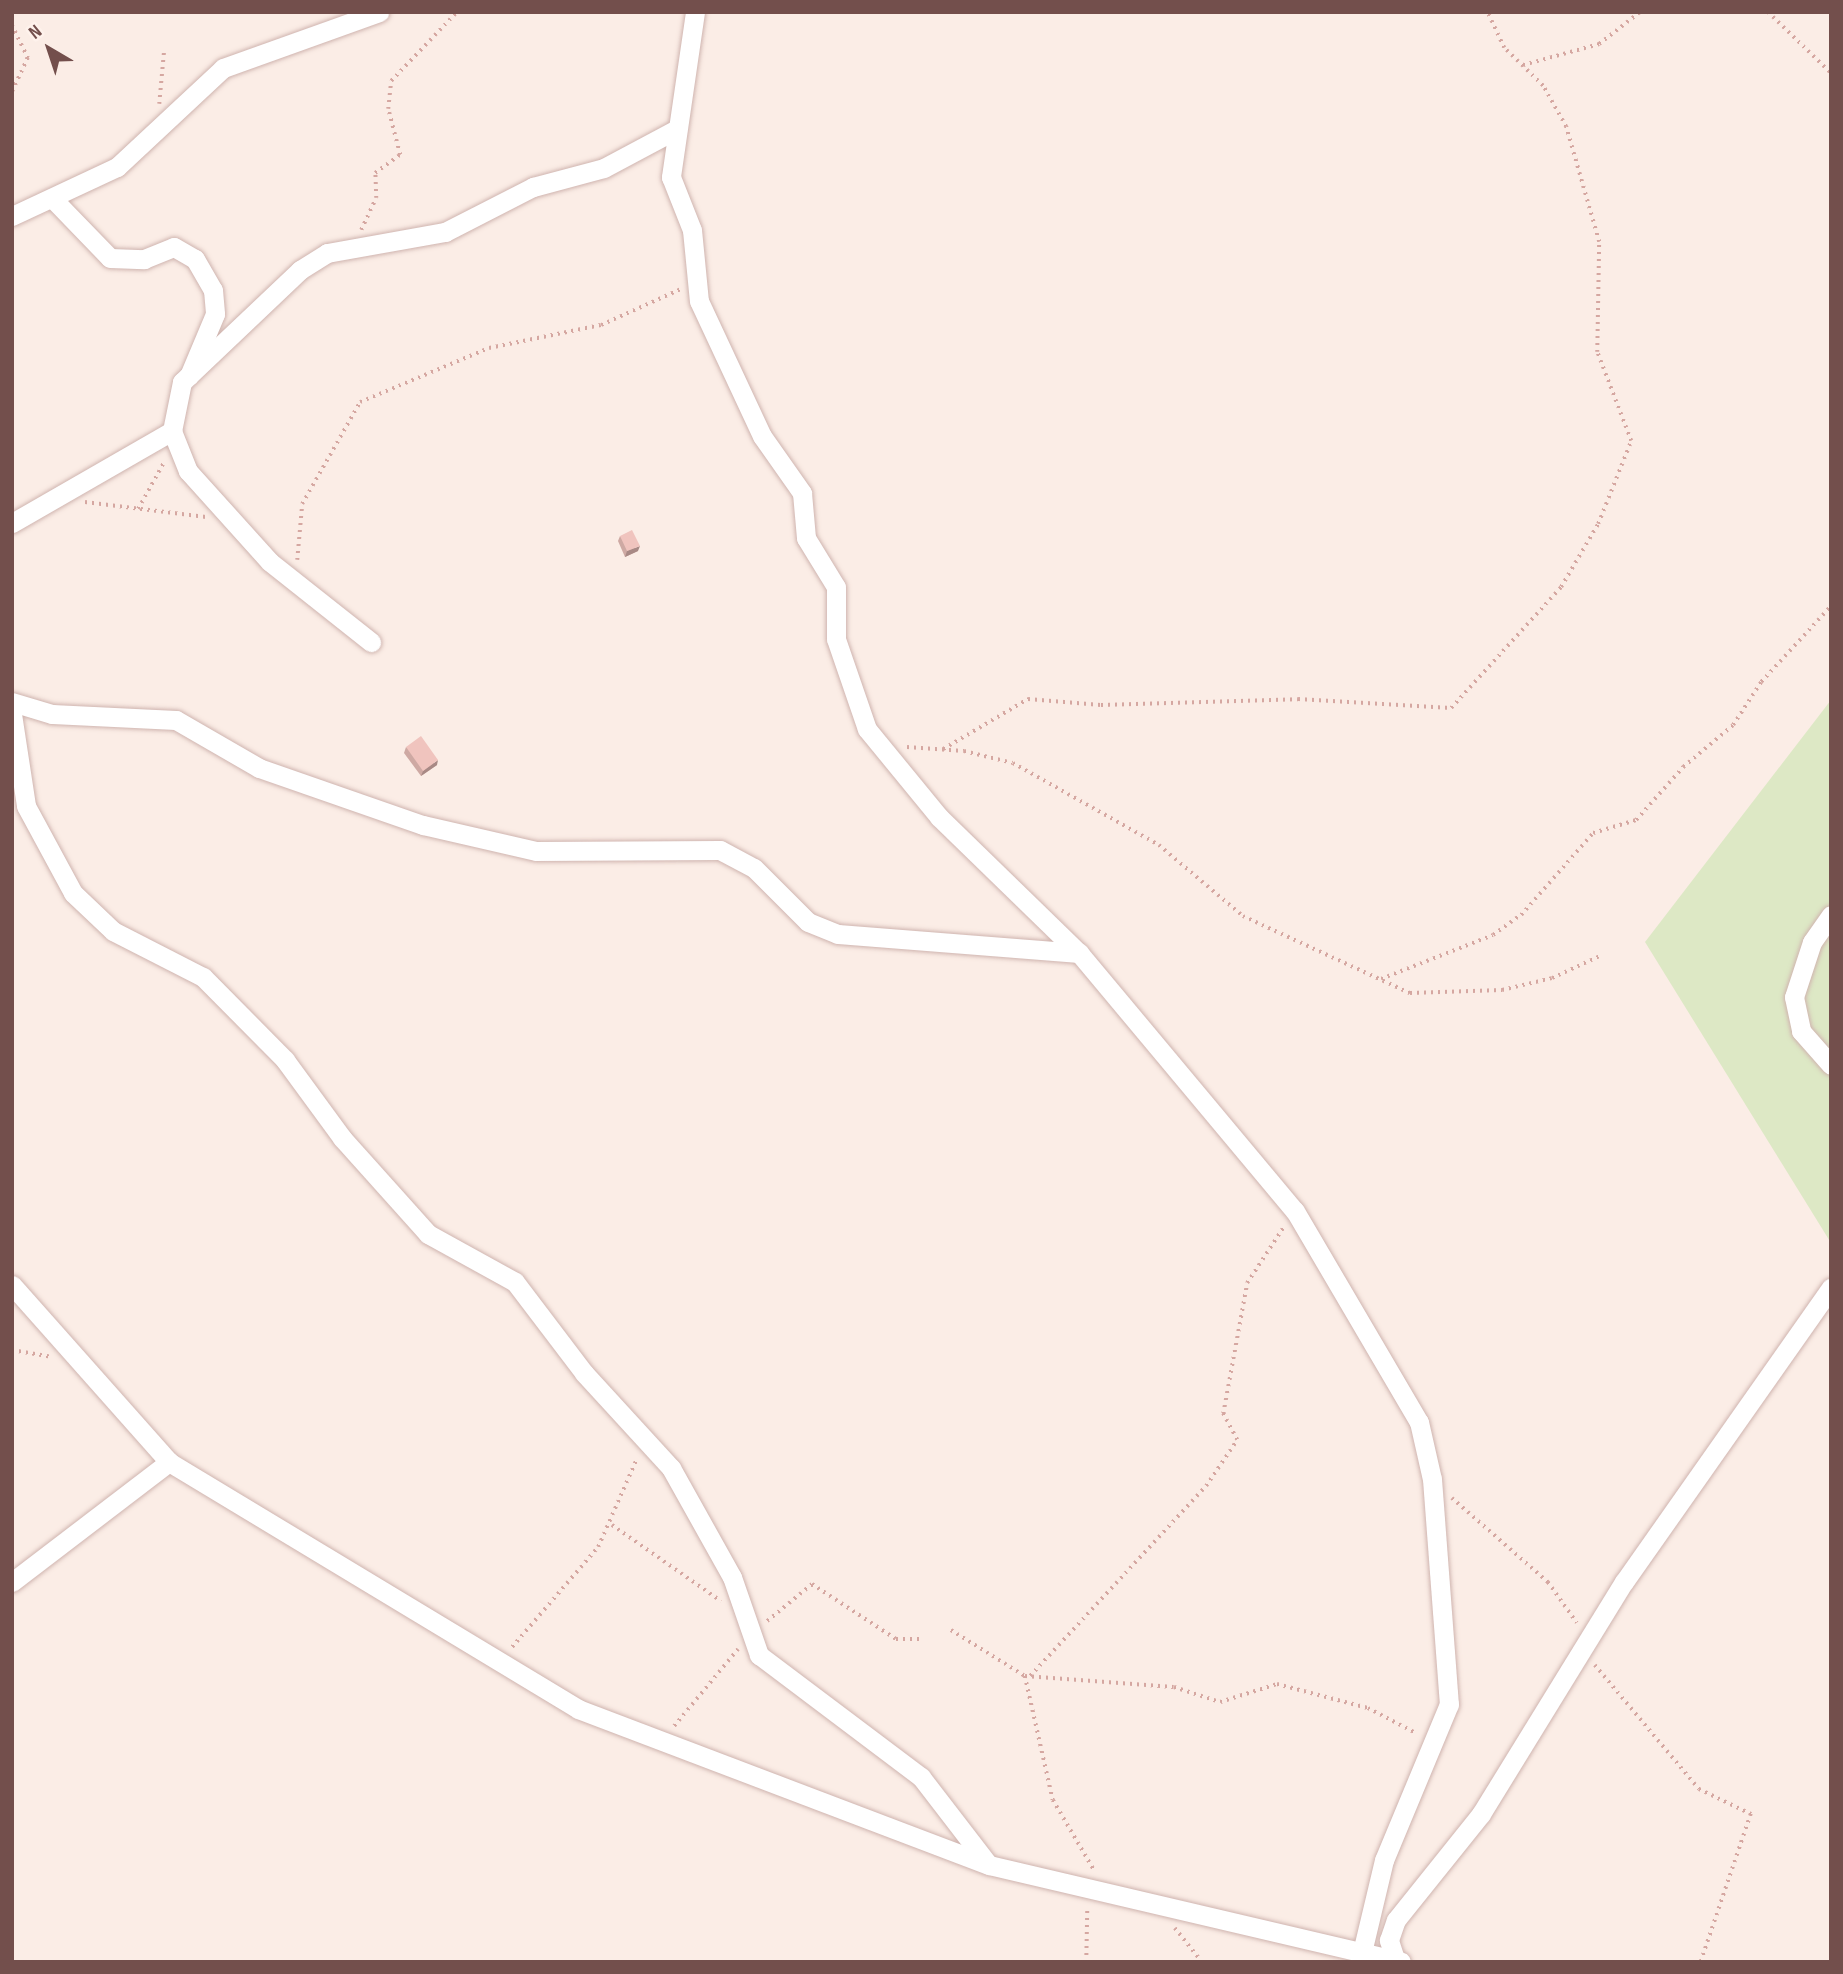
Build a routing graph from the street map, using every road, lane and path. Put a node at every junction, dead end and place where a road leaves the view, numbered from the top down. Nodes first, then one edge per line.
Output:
1 (379, 12) edge
2 (457, 12) edge
3 (695, 12) edge
4 (1487, 12) edge
5 (1640, 12) edge
6 (1768, 12) edge
7 (12, 25) edge
8 (164, 49) dead end
9 (1523, 65) junction
10 (1831, 73) edge
11 (12, 92) edge
12 (162, 127) junction
13 (677, 129) junction
14 (52, 198) junction
15 (12, 216) edge
16 (353, 244) junction
17 (697, 284) junction
18 (190, 376) junction
19 (172, 431) junction
20 (58, 499) junction
21 (138, 509) junction
22 (232, 520) junction
23 (12, 523) edge
24 (296, 583) junction
25 (1831, 606) edge
26 (371, 642) dead end
27 (12, 702) edge
28 (12, 714) edge
29 (881, 746) junction
30 (943, 749) junction
31 (1831, 915) edge
32 (1079, 953) junction
33 (1602, 956) dead end
34 (1381, 979) junction
35 (1831, 1065) edge
36 (1295, 1211) junction
37 (12, 1286) edge
38 (1831, 1287) edge
39 (12, 1350) edge
40 (74, 1359) junction
41 (647, 1441) junction
42 (169, 1462) junction
43 (1432, 1479) junction
44 (612, 1525) junction
45 (12, 1582) edge
46 (750, 1630) junction
47 (951, 1630) dead end
48 (924, 1639) dead end
49 (1589, 1643) junction
50 (497, 1662) junction
51 (1028, 1676) junction
52 (1439, 1738) junction
53 (664, 1747) junction
54 (989, 1865) junction
55 (1087, 1893) junction
56 (1118, 1899) junction
57 (1159, 1907) junction
58 (1316, 1944) junction
59 (1363, 1948) junction
60 (1398, 1960) edge
61 (1086, 1962) edge
62 (1202, 1962) edge
63 (1326, 1962) edge
64 (1700, 1962) edge

1 - 12 street
2 - 16 path
3 - 13 street
4 - 9 path
5 - 9 path
6 - 10 path
7 - 11 path
8 - 12 path
9 - 30 path
12 - 14 street
13 - 16 street
13 - 17 street
14 - 15 street
14 - 18 street
16 - 18 street
17 - 24 path
17 - 29 street
18 - 19 street
19 - 20 street
19 - 21 path
19 - 22 street
20 - 21 path
20 - 23 street
21 - 22 path
22 - 24 street
24 - 26 street
25 - 34 path
27 - 32 street
28 - 41 street
29 - 30 path
29 - 32 street
30 - 34 path
31 - 35 street
32 - 36 street
33 - 34 path
36 - 43 street
36 - 51 path
37 - 40 street
38 - 49 street
39 - 40 path
40 - 42 street
41 - 44 path
41 - 46 street
42 - 45 street
42 - 50 street
43 - 49 path
43 - 52 street
44 - 46 path
44 - 50 path
46 - 48 path
46 - 53 path
46 - 54 street
47 - 51 path
49 - 60 street
49 - 64 path
50 - 53 street
51 - 52 path
51 - 56 path
52 - 59 street
53 - 54 street
54 - 55 street
55 - 56 street
55 - 61 path
56 - 57 street
57 - 58 street
57 - 62 path
58 - 59 street
58 - 63 street
59 - 60 street

